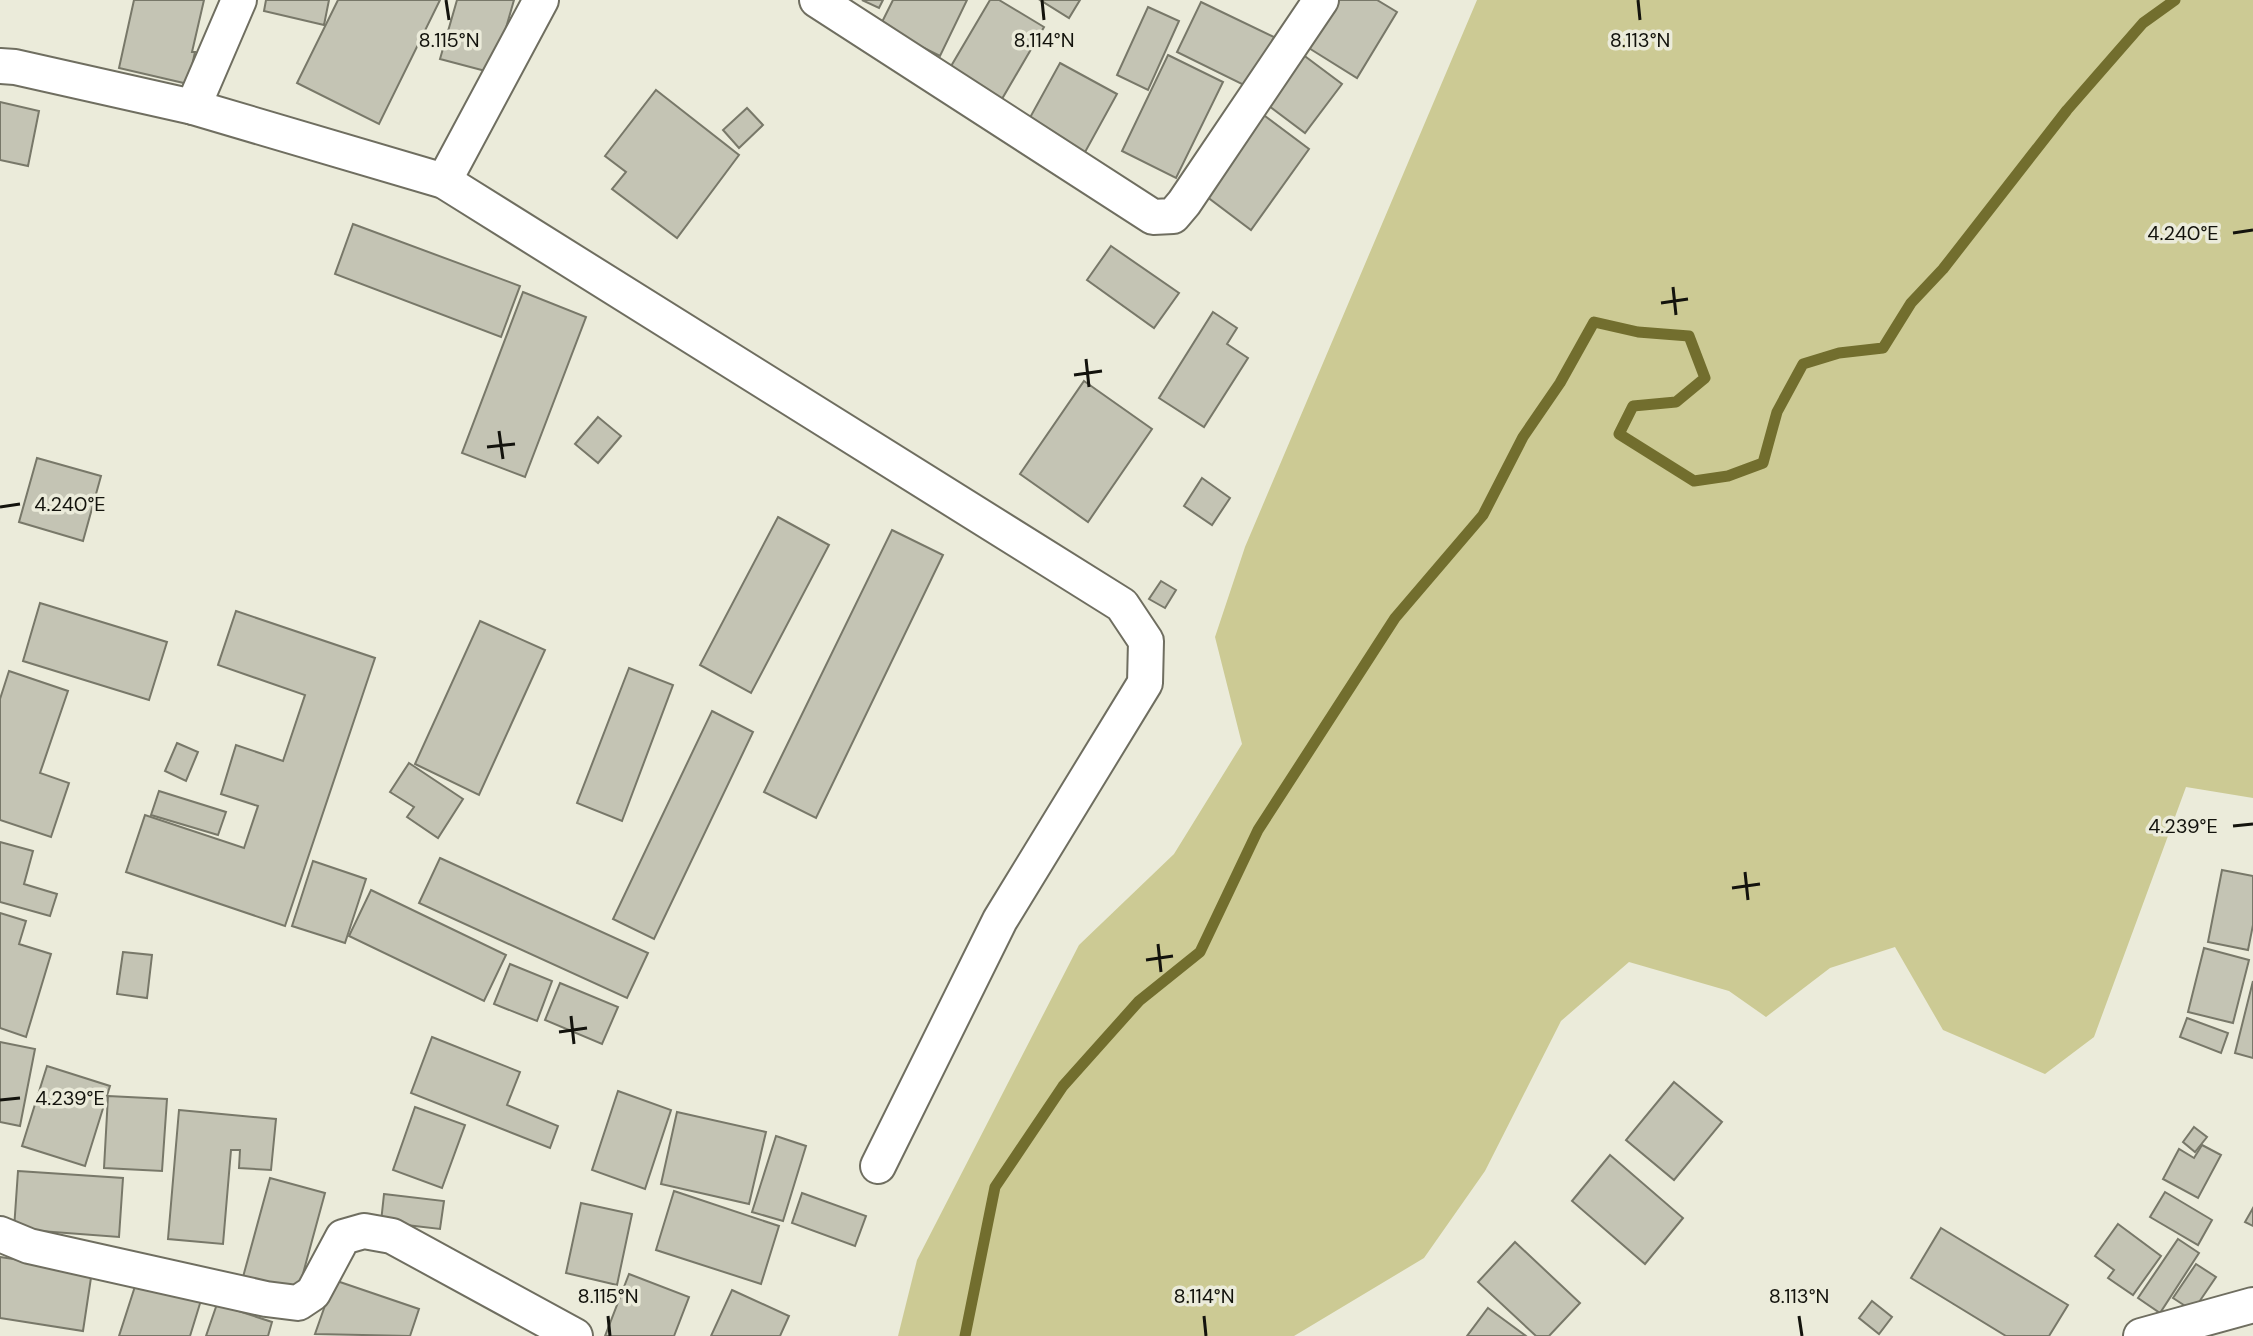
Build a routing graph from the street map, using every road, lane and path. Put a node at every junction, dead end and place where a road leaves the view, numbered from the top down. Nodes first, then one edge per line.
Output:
1 (239, 0) edge
2 (541, 0) edge
3 (817, 0) edge
4 (1321, 0) edge
5 (0, 66) edge
6 (193, 107) junction
7 (444, 181) junction
8 (878, 1166) dead end
9 (0, 1234) edge
10 (2253, 1305) edge
11 (575, 1336) edge
12 (2141, 1336) edge

1 - 6 street
2 - 7 street
3 - 4 street
5 - 6 street
6 - 7 street
7 - 8 street
9 - 11 street
10 - 12 street

